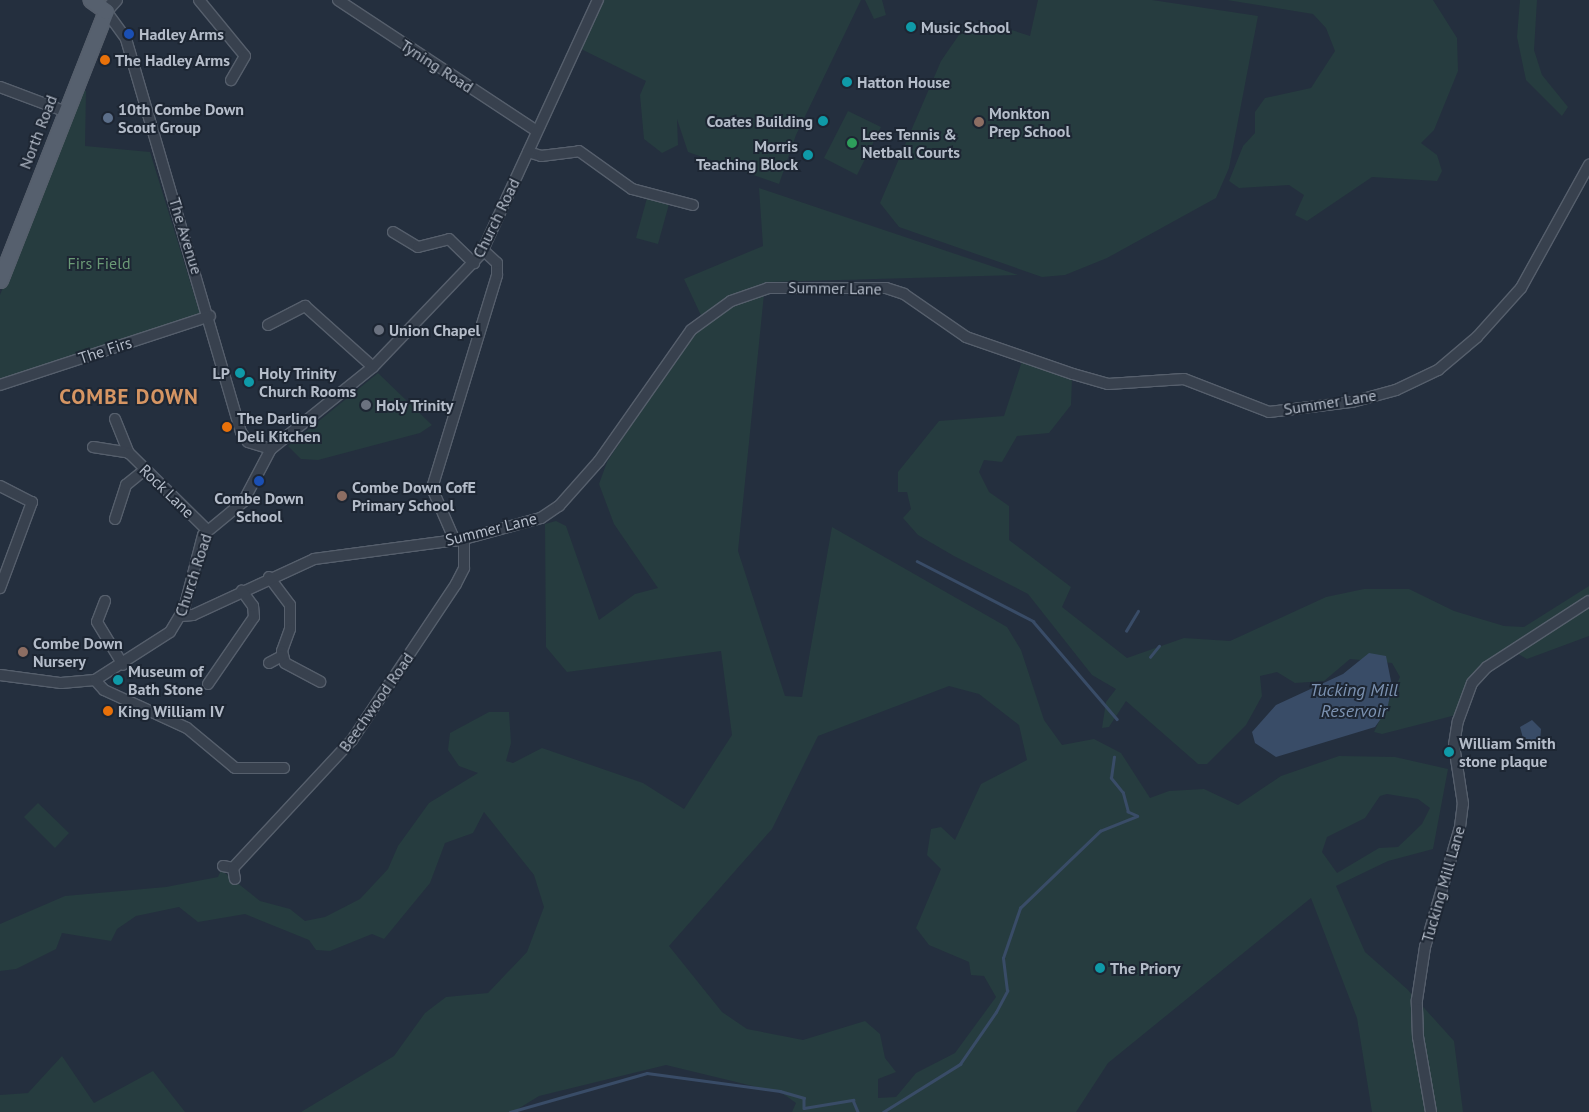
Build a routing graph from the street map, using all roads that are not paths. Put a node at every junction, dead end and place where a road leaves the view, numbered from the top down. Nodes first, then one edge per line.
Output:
1 (91, 0) edge
2 (199, 0) edge
3 (338, 0) edge
4 (598, 0) edge
5 (111, 6) edge
6 (231, 80) dead end
7 (0, 86) edge
8 (64, 111) junction
9 (537, 131) junction
10 (528, 152) junction
11 (1589, 165) edge
12 (693, 205) dead end
13 (393, 232) dead end
14 (483, 250) junction
15 (474, 263) junction
16 (0, 280) edge
17 (210, 316) junction
18 (268, 325) dead end
19 (373, 367) junction
20 (0, 385) edge
21 (115, 419) dead end
22 (93, 447) dead end
23 (271, 449) junction
24 (129, 453) junction
25 (144, 471) junction
26 (0, 486) edge
27 (115, 520) dead end
28 (206, 529) junction
29 (460, 540) junction
30 (269, 577) junction
31 (0, 588) edge
32 (242, 591) junction
33 (105, 601) dead end
34 (1589, 601) edge
35 (181, 616) junction
36 (282, 656) junction
37 (269, 663) dead end
38 (123, 665) junction
39 (0, 675) edge
40 (95, 680) junction
41 (320, 682) dead end
42 (208, 684) dead end
43 (284, 768) dead end
44 (230, 871) dead end
45 (1430, 1112) edge

1 - 5 main road
2 - 6 street
3 - 9 street, Tyning Road
4 - 9 street, Church Road
5 - 8 main road, North Road
5 - 17 street, The Avenue
7 - 8 street
8 - 16 main road, North Road
9 - 10 street, Church Road
10 - 12 street
10 - 14 street, Church Road
11 - 29 street, Summer Lane
13 - 15 street
14 - 15 street, Church Road
14 - 29 street
15 - 19 street, Church Road
17 - 20 street, The Firs
17 - 23 street, The Avenue
18 - 19 street
19 - 23 street, Church Road
21 - 24 street, Rock Lane
22 - 24 street, Rock Lane
23 - 28 street, Church Road
24 - 25 street, Rock Lane
25 - 27 street
25 - 28 street, Rock Lane
26 - 31 street
28 - 35 street, Church Road
29 - 30 street, Summer Lane
29 - 44 street, Beechwood Road
30 - 32 street, Summer Lane
30 - 36 street
32 - 35 street, Summer Lane
32 - 42 street
33 - 38 street
34 - 45 street, Tucking Mill Lane
35 - 38 street, Church Road
36 - 37 street
36 - 41 street
38 - 40 street, Church Road
39 - 40 street
40 - 43 street

